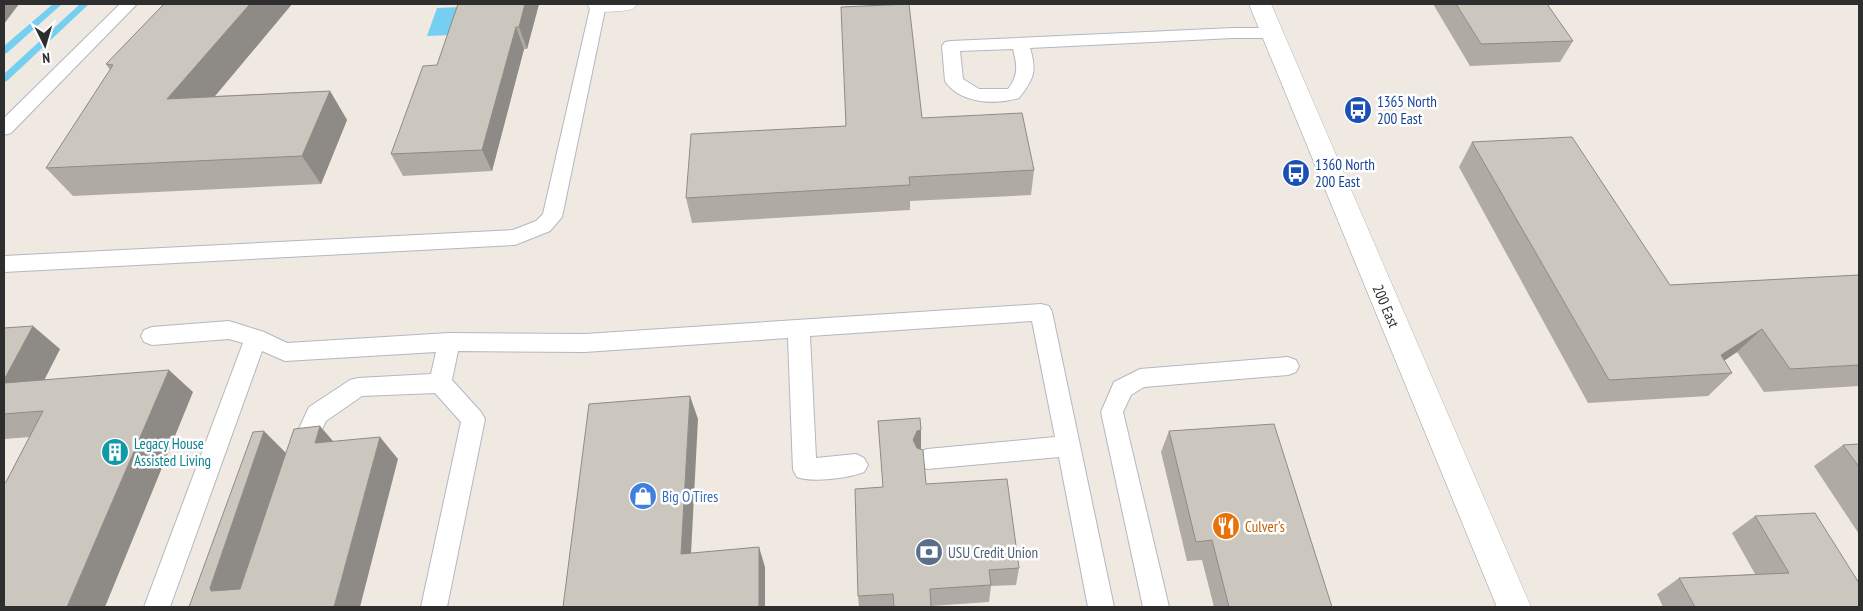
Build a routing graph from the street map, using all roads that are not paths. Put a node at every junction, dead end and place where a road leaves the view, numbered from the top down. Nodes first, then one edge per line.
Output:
1 (129, 4) edge
2 (626, 4) edge
3 (1260, 4) edge
4 (598, 5) joint
5 (1272, 33) junction
6 (1020, 43) junction
7 (4, 129) edge
8 (4, 264) edge
9 (799, 330) junction
10 (152, 336) dead end
11 (256, 338) junction
12 (449, 342) junction
13 (1288, 366) dead end
14 (440, 383) junction
15 (1067, 446) junction
16 (927, 459) dead end
17 (856, 465) dead end
18 (294, 470) edge
19 (157, 607) edge
20 (434, 607) edge
21 (1101, 607) edge
22 (1156, 607) edge
23 (1514, 607) edge

1 - 7 lane
2 - 4 main road
3 - 5 main road, 200 East
4 - 8 lane
5 - 6 lane
5 - 23 main road, 200 East
6 - 6 lane
9 - 12 lane
9 - 15 lane
9 - 17 lane
10 - 11 lane
11 - 12 lane
11 - 19 lane
12 - 14 lane
13 - 22 lane
14 - 18 lane
14 - 20 lane
15 - 16 lane
15 - 21 lane

